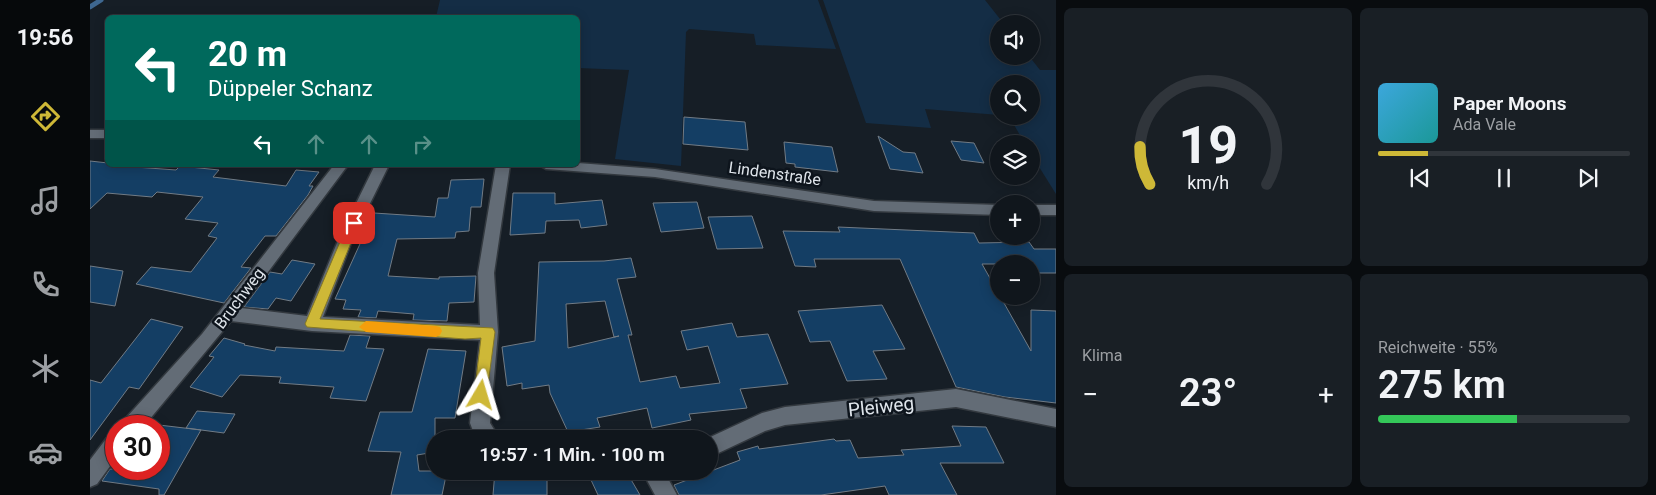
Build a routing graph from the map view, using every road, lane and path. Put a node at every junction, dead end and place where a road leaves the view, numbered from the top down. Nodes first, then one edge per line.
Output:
1 (100, 134) edge
2 (90, 144) edge
3 (339, 167) edge
4 (381, 167) edge
5 (503, 167) edge
6 (573, 167) edge
7 (990, 210) edge
8 (1040, 210) edge
9 (1056, 210) edge
10 (228, 314) junction
11 (312, 324) junction
12 (488, 332) junction
13 (142, 415) edge
14 (1056, 418) edge
15 (481, 430) edge
16 (718, 443) edge
17 (105, 457) edge
18 (90, 477) edge
19 (658, 480) edge
20 (667, 495) edge

1 - 2 street
3 - 10 street, Bruchweg
4 - 11 street
5 - 12 street
6 - 7 street, Lindenstraße
8 - 9 street
10 - 11 street
10 - 13 street, Bruchweg
11 - 12 street
12 - 15 street
14 - 16 street, Pleiweg
17 - 18 street
19 - 20 street

